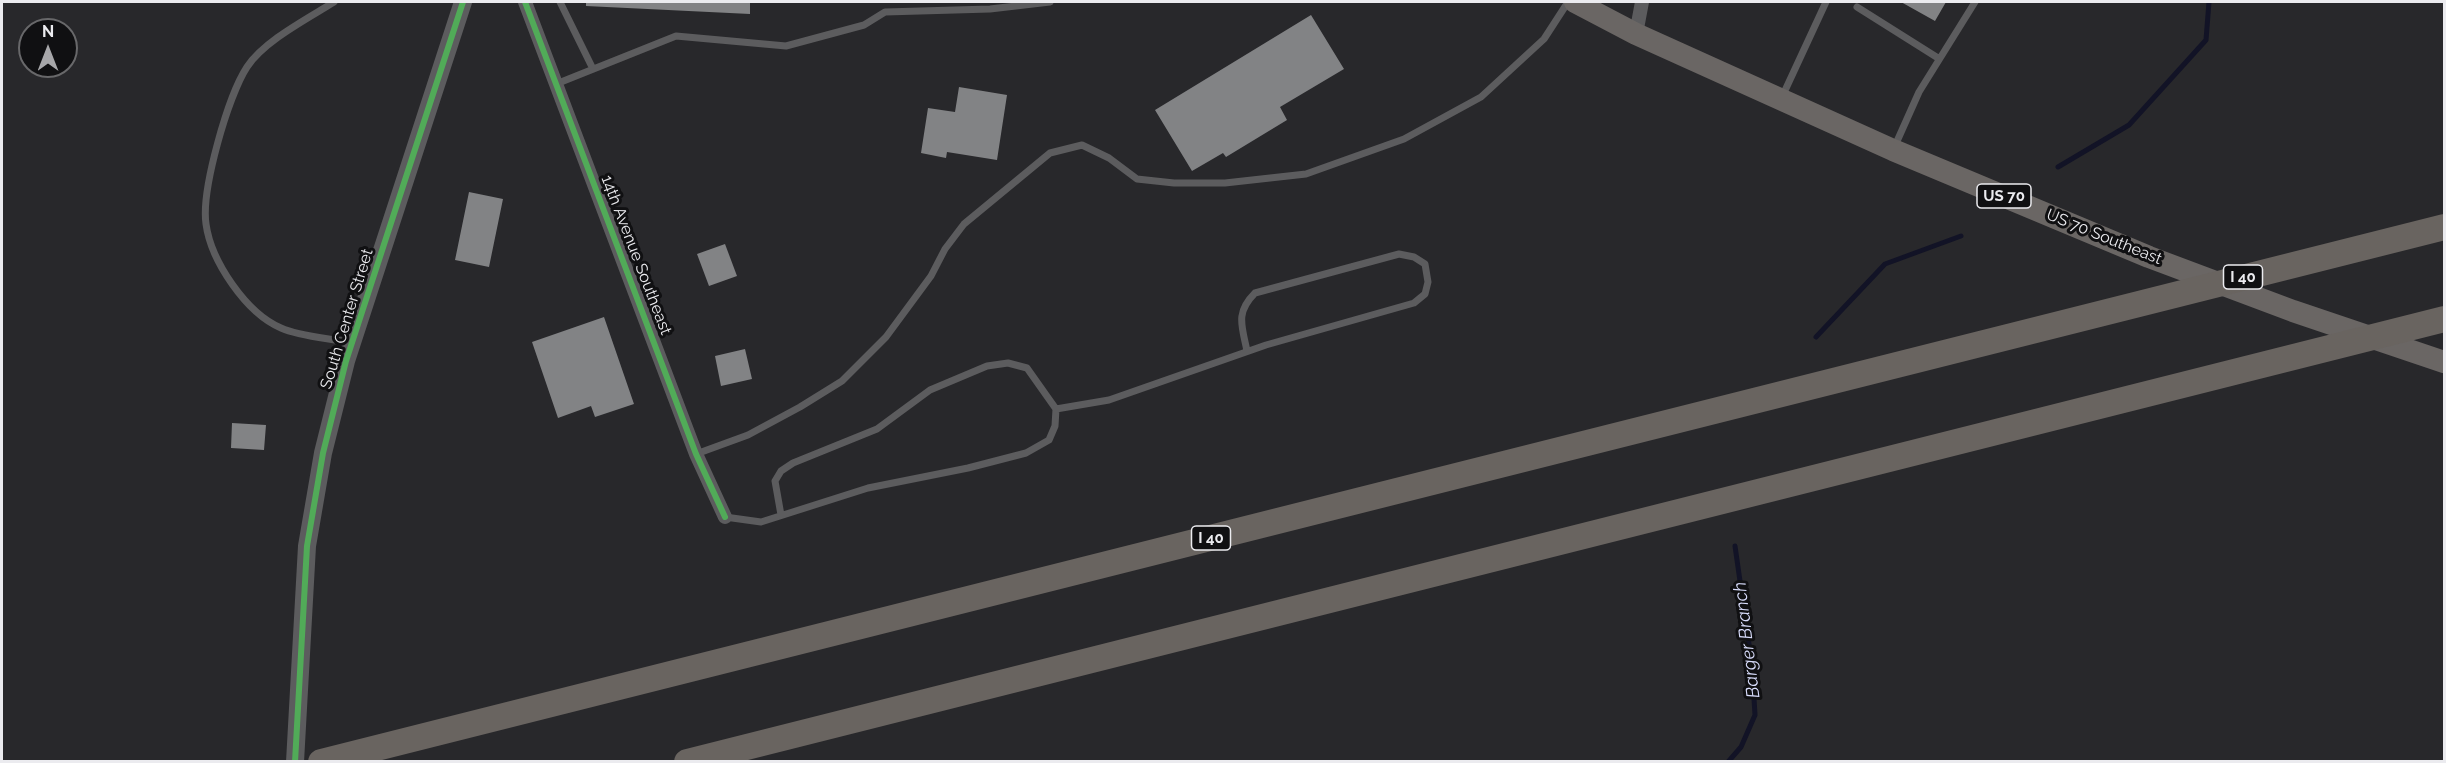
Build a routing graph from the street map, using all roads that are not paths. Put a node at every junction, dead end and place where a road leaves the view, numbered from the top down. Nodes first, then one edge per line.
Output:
1 (334, 2) edge
2 (463, 2) edge
3 (525, 2) edge
4 (560, 2) edge
5 (887, 2) edge
6 (1047, 2) edge
7 (1568, 2) edge
8 (1575, 2) edge
9 (1642, 2) edge
10 (1826, 2) edge
11 (1975, 2) edge
12 (1857, 7) dead end
13 (885, 12) junction
14 (1636, 34) junction
15 (1938, 58) junction
16 (593, 69) junction
17 (556, 84) junction
18 (1781, 101) junction
19 (1893, 150) junction
20 (2445, 227) edge
21 (2445, 319) edge
22 (352, 343) junction
23 (1246, 351) junction
24 (2445, 362) edge
25 (1056, 409) junction
26 (696, 454) junction
27 (781, 515) junction
28 (725, 518) joint
29 (295, 762) edge
30 (321, 762) edge
31 (687, 762) edge

1 - 22 lane
2 - 22 street, South Center Street
3 - 17 street, 14th Avenue Southeast
4 - 16 lane
5 - 13 lane
6 - 13 lane
7 - 26 lane
8 - 14 main road, US 70 Southeast / US 70
9 - 14 street
10 - 18 lane
11 - 15 lane
12 - 15 lane
13 - 16 lane
14 - 18 main road, US 70 Southeast / US 70
15 - 19 lane
16 - 17 lane
17 - 26 street, 14th Avenue Southeast
18 - 19 main road, US 70 Southeast / US 70
19 - 24 main road, US 70 Southeast / US 70
20 - 30 highway, I 40
21 - 31 highway
22 - 29 street, South Center Street
23 - 23 lane
23 - 25 lane
25 - 27 lane
25 - 27 lane
26 - 28 street, 14th Avenue Southeast
27 - 28 lane

